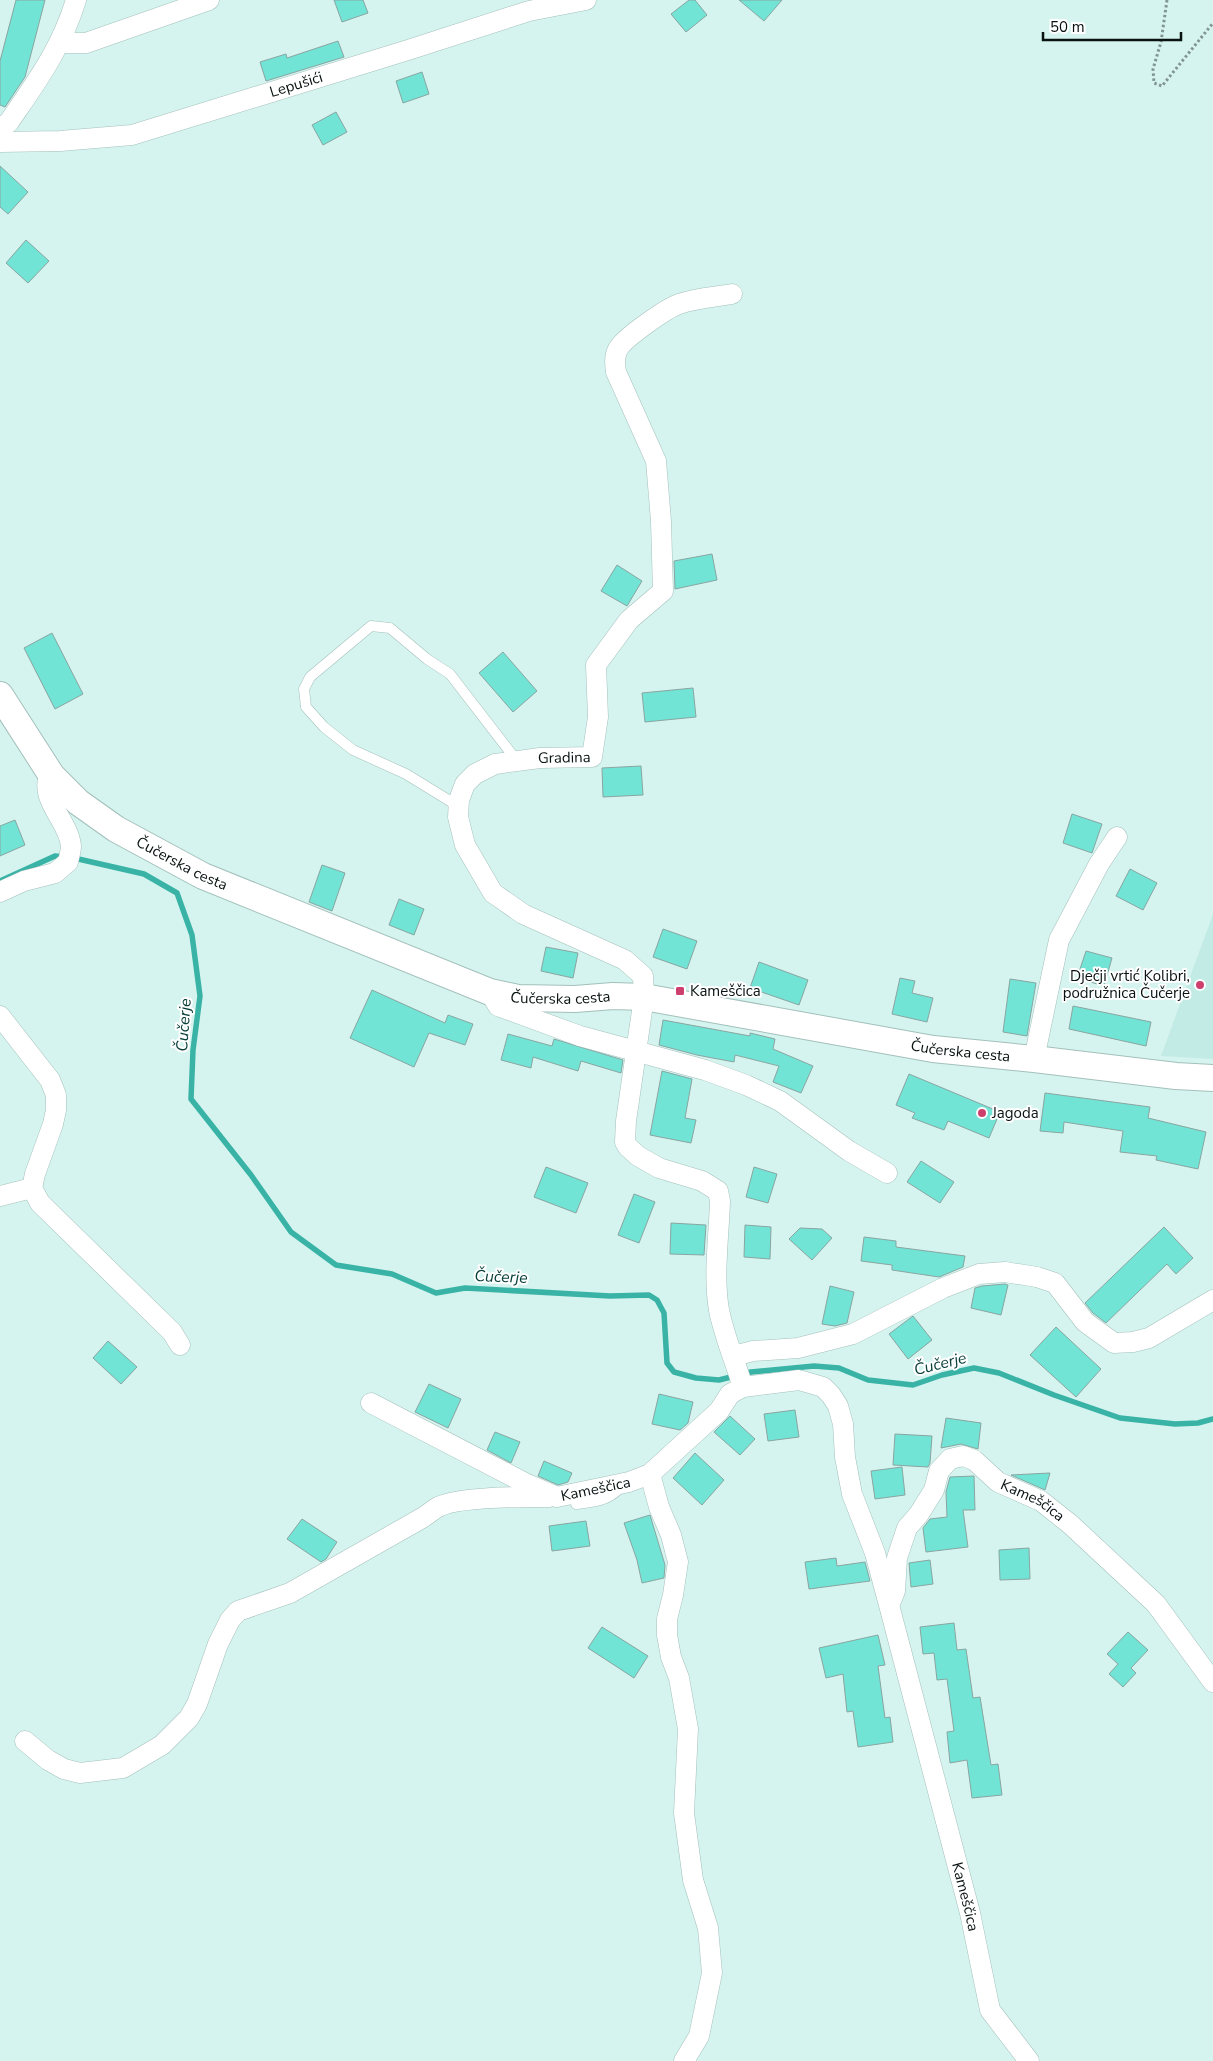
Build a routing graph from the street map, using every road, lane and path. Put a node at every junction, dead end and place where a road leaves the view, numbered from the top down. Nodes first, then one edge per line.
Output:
1 (76, 0) edge
2 (209, 0) edge
3 (586, 0) edge
4 (1167, 0) edge
5 (1213, 24) edge
6 (60, 43) junction
7 (0, 129) edge
8 (0, 142) edge
9 (732, 294) dead end
10 (0, 695) edge
11 (517, 761) junction
12 (50, 774) junction
13 (458, 806) junction
14 (1117, 837) dead end
15 (0, 892) edge
16 (490, 992) junction
17 (644, 997) junction
18 (0, 1016) edge
19 (636, 1050) junction
20 (1034, 1059) junction
21 (1213, 1078) edge
22 (888, 1173) dead end
23 (32, 1188) junction
24 (0, 1196) edge
25 (1213, 1300) edge
26 (180, 1345) dead end
27 (739, 1373) junction
28 (371, 1403) dead end
29 (650, 1474) junction
30 (624, 1483) junction
31 (557, 1497) junction
32 (576, 1504) dead end
33 (889, 1605) junction
34 (1213, 1682) edge
35 (25, 1741) dead end
36 (684, 2061) edge
37 (1029, 2061) edge

1 - 6 street
2 - 6 street
3 - 8 street, Lepušići
4 - 5 path
6 - 7 street
9 - 11 street, Gradina
10 - 12 street, Čučerska cesta
11 - 13 street, Gradina
11 - 13 lane
12 - 15 street
12 - 16 street, Čučerska cesta
13 - 17 street, Gradina
14 - 20 street
16 - 17 street, Čučerska cesta
16 - 19 street
17 - 19 street
17 - 20 street, Čučerska cesta
18 - 23 street
19 - 22 street
19 - 27 street
20 - 21 street, Čučerska cesta
23 - 24 street
23 - 26 street
25 - 27 street
27 - 29 street, Kameščica
27 - 33 street, Kameščica
28 - 31 street, Kameščica
29 - 30 street, Kameščica
29 - 36 street
30 - 31 street, Kameščica
30 - 32 lane
31 - 35 street
33 - 34 street, Kameščica
33 - 37 street, Kameščica

